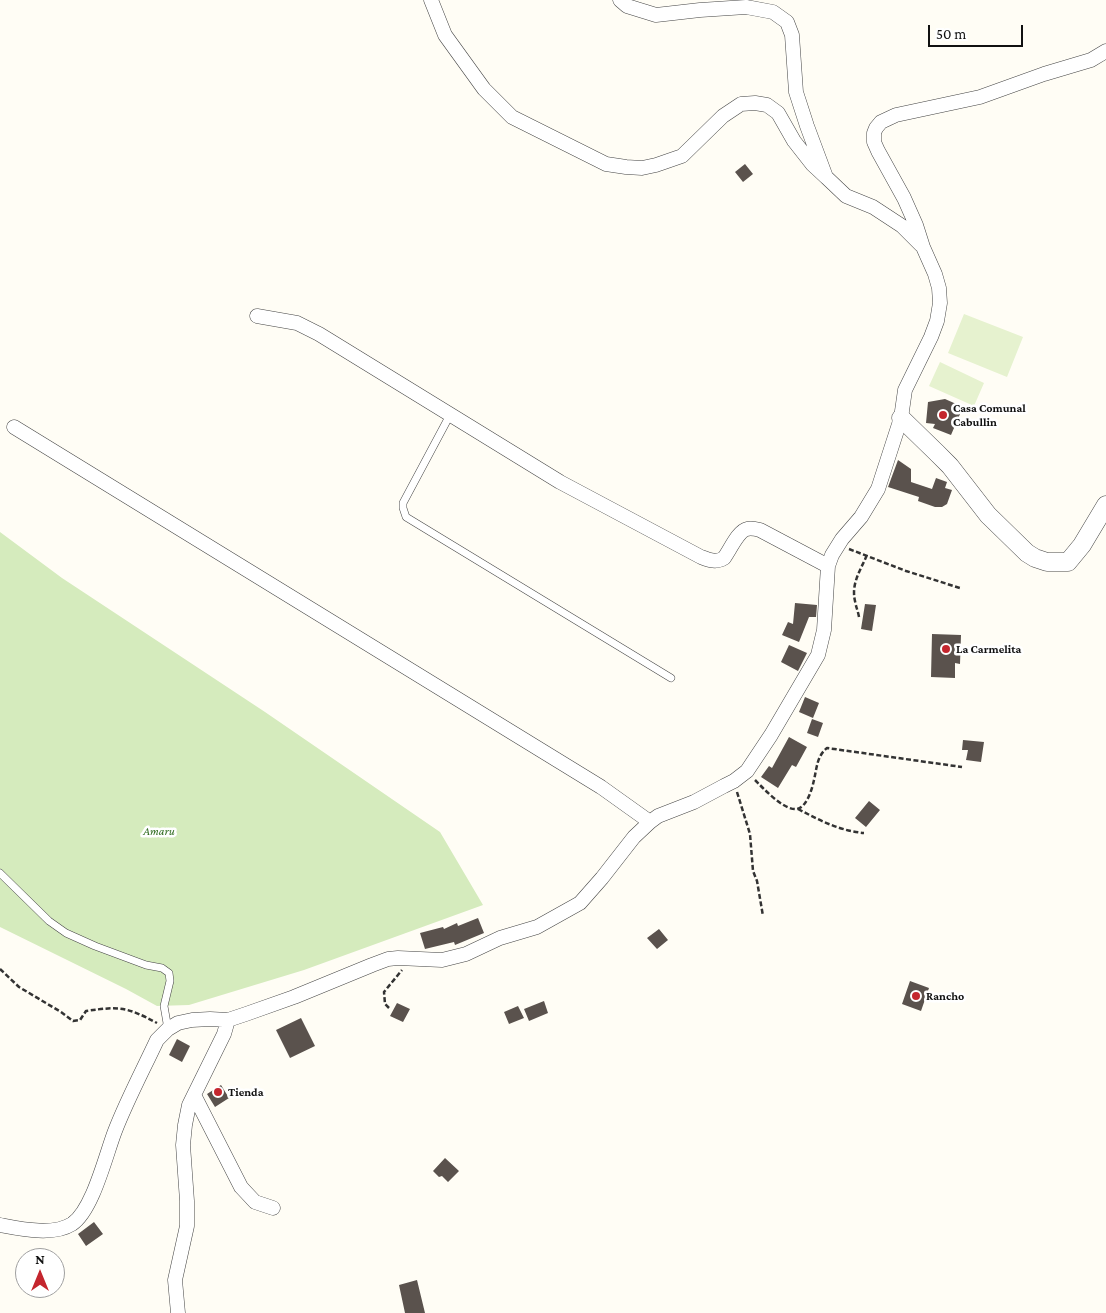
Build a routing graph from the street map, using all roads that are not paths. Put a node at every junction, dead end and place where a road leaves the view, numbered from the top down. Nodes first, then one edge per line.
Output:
1 (431, 0) edge
2 (620, 0) edge
3 (1106, 51) edge
4 (826, 177) junction
5 (923, 247) junction
6 (257, 316) dead end
7 (450, 415) junction
8 (902, 418) junction
9 (14, 427) dead end
10 (1106, 505) edge
11 (828, 566) junction
12 (671, 678) dead end
13 (650, 822) junction
14 (0, 873) edge
15 (228, 1020) junction
16 (168, 1029) junction
17 (194, 1095) junction
18 (273, 1208) dead end
19 (0, 1225) edge
20 (178, 1313) edge

1 - 4 street
2 - 4 street
3 - 5 street
4 - 5 street
5 - 8 street
6 - 7 street
7 - 11 street
7 - 12 lane
8 - 10 street
8 - 11 street
9 - 13 street
11 - 13 street
13 - 15 street
14 - 16 lane
15 - 16 street
15 - 17 street
16 - 19 street
17 - 18 street
17 - 20 street

